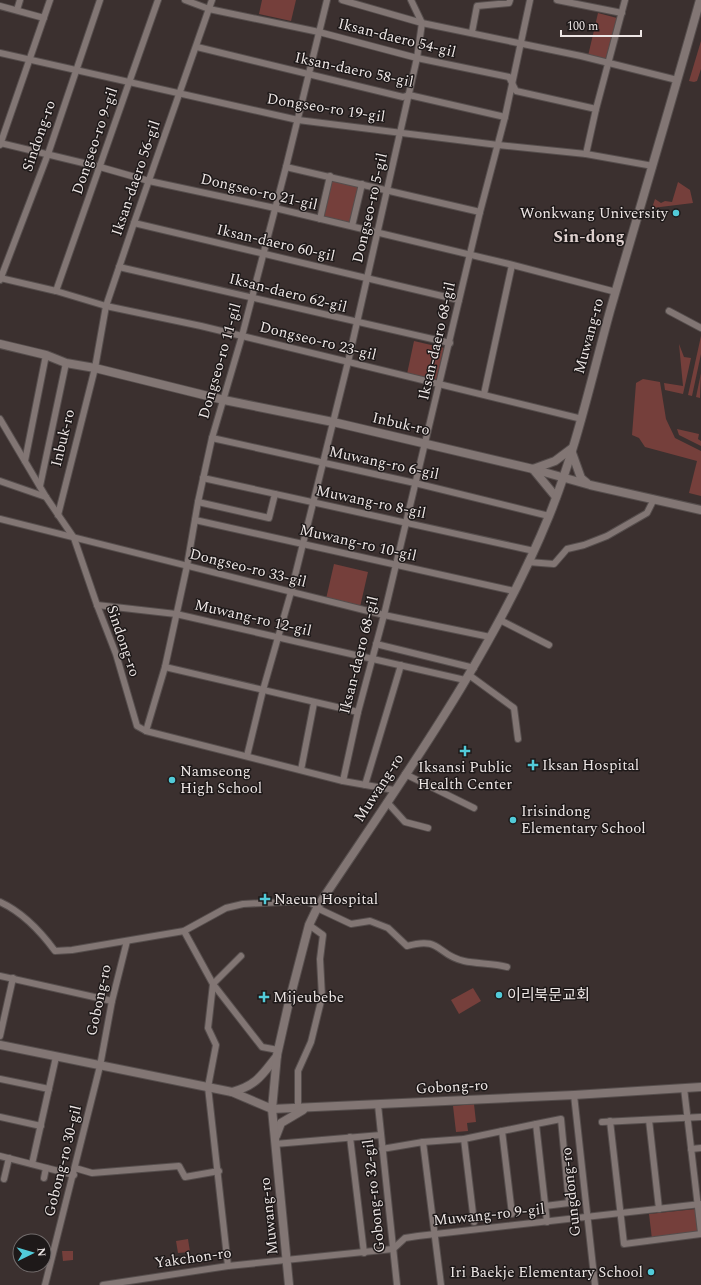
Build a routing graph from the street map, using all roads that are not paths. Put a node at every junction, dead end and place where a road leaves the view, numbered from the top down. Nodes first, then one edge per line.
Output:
1 (20, 0) edge
2 (50, 0) edge
3 (100, 0) edge
4 (158, 0) edge
5 (185, 0) edge
6 (212, 0) edge
7 (327, 0) edge
8 (342, 0) edge
9 (411, 0) edge
10 (510, 0) edge
11 (530, 0) edge
12 (557, 0) edge
13 (626, 0) edge
14 (700, 0) edge
15 (576, 2) edge
16 (3, 4) edge
17 (209, 9) junction
18 (17, 10) junction
19 (622, 13) junction
20 (44, 18) junction
21 (422, 23) junction
22 (319, 32) junction
23 (472, 32) junction
24 (520, 44) junction
25 (197, 47) junction
26 (0, 53) edge
27 (417, 58) junction
28 (31, 60) junction
29 (609, 64) junction
30 (75, 70) junction
31 (308, 74) junction
32 (677, 80) junction
33 (129, 82) junction
34 (512, 83) junction
35 (180, 93) junction
36 (408, 95) junction
37 (596, 109) junction
38 (505, 116) junction
39 (298, 120) junction
40 (400, 132) junction
41 (0, 144) edge
42 (498, 145) junction
43 (48, 154) junction
44 (586, 154) junction
45 (286, 166) junction
46 (653, 166) junction
47 (100, 167) junction
48 (330, 176) junction
49 (149, 181) junction
50 (362, 184) junction
51 (387, 190) junction
52 (275, 208) junction
53 (480, 212) junction
54 (320, 219) junction
55 (134, 223) junction
56 (352, 226) junction
57 (378, 233) junction
58 (264, 253) junction
59 (470, 255) junction
60 (512, 265) junction
61 (119, 267) junction
62 (0, 278) edge
63 (367, 278) junction
64 (56, 291) junction
65 (616, 292) junction
66 (252, 297) junction
67 (459, 300) junction
68 (106, 306) junction
69 (669, 311) dead end
70 (357, 323) junction
71 (701, 328) edge
72 (242, 336) junction
73 (450, 343) junction
74 (0, 344) edge
75 (46, 355) junction
76 (348, 362) junction
77 (66, 363) junction
78 (95, 368) junction
79 (440, 384) junction
80 (484, 394) junction
81 (224, 400) junction
82 (0, 419) edge
83 (582, 419) junction
84 (333, 422) junction
85 (212, 438) junction
86 (426, 445) junction
87 (571, 449) junction
88 (25, 460) junction
89 (322, 463) junction
90 (533, 469) junction
91 (203, 478) junction
92 (563, 478) junction
93 (0, 481) edge
94 (415, 483) junction
95 (590, 485) junction
96 (40, 486) junction
97 (275, 494) junction
98 (46, 497) junction
99 (556, 497) junction
100 (654, 499) junction
101 (198, 502) junction
102 (312, 502) junction
103 (701, 510) edge
104 (58, 515) junction
105 (549, 516) junction
106 (0, 520) edge
107 (195, 520) junction
108 (406, 523) junction
109 (74, 538) junction
110 (302, 544) junction
111 (534, 551) junction
112 (528, 562) junction
113 (395, 565) junction
114 (188, 566) junction
115 (514, 591) junction
116 (291, 592) junction
117 (97, 605) junction
118 (176, 614) junction
119 (384, 615) junction
120 (500, 620) junction
121 (277, 636) junction
122 (490, 637) junction
123 (376, 644) junction
124 (549, 645) dead end
125 (372, 659) junction
126 (401, 665) junction
127 (164, 667) junction
128 (474, 668) junction
129 (467, 678) junction
130 (262, 690) junction
131 (314, 703) junction
132 (358, 712) junction
133 (146, 731) junction
134 (518, 739) dead end
135 (247, 756) junction
136 (301, 770) junction
137 (405, 774) junction
138 (343, 781) junction
139 (365, 785) junction
140 (394, 790) junction
141 (387, 802) junction
142 (474, 808) dead end
143 (428, 828) dead end
144 (0, 902) edge
145 (317, 907) junction
146 (309, 926) junction
147 (184, 931) junction
148 (127, 941) junction
149 (241, 956) dead end
150 (507, 967) dead end
151 (0, 976) edge
152 (13, 978) junction
153 (213, 984) junction
154 (112, 1001) junction
155 (0, 1036) edge
156 (0, 1045) edge
157 (278, 1053) junction
158 (56, 1057) junction
159 (100, 1066) junction
160 (0, 1079) edge
161 (208, 1087) junction
162 (701, 1087) edge
163 (684, 1088) junction
164 (49, 1089) junction
165 (232, 1092) junction
166 (574, 1095) junction
167 (378, 1104) junction
168 (272, 1109) junction
169 (302, 1109) junction
170 (0, 1117) edge
171 (701, 1117) edge
172 (687, 1118) junction
173 (649, 1120) junction
174 (610, 1121) junction
175 (602, 1122) dead end
176 (536, 1124) junction
177 (40, 1126) junction
178 (502, 1131) junction
179 (381, 1135) junction
180 (350, 1137) junction
181 (464, 1139) junction
182 (275, 1140) junction
183 (423, 1142) junction
184 (701, 1148) edge
185 (382, 1149) junction
186 (691, 1149) junction
187 (0, 1156) edge
188 (9, 1158) junction
189 (32, 1164) junction
190 (75, 1166) junction
191 (46, 1168) junction
192 (218, 1171) junction
193 (74, 1175) junction
194 (698, 1176) edge
195 (4, 1178) dead end
196 (44, 1178) dead end
197 (699, 1204) edge
198 (545, 1206) junction
199 (660, 1209) junction
200 (621, 1213) junction
201 (512, 1214) dead end
202 (586, 1217) junction
203 (474, 1222) dead end
204 (547, 1222) junction
205 (435, 1234) junction
206 (701, 1234) edge
207 (393, 1249) junction
208 (364, 1253) junction
209 (287, 1260) junction
210 (228, 1266) junction
211 (45, 1285) edge
212 (103, 1285) edge
213 (290, 1285) edge
214 (397, 1285) edge
215 (441, 1285) edge
216 (595, 1285) edge

1 - 18 street
2 - 20 street
3 - 30 street, Sindong-ro
4 - 33 street, Dongseo-ro 9-gil
5 - 17 street, Iksan-daero 54-gil
6 - 17 street, Iksan-daero 56-gil
7 - 22 street, Dongseo-ro 11-gil
8 - 21 street
9 - 21 street
10 - 23 street
11 - 24 street, Iksan-daero 68-gil
12 - 15 street
13 - 19 street
14 - 32 street, Muwang-ro
15 - 19 street
16 - 18 street
17 - 22 street, Iksan-daero 54-gil
17 - 25 street, Iksan-daero 56-gil
18 - 20 street
19 - 29 street
20 - 28 street
21 - 23 street
21 - 27 street, Dongseo-ro 5-gil
22 - 27 street, Iksan-daero 54-gil
22 - 31 street, Dongseo-ro 11-gil
23 - 24 street
24 - 29 street
24 - 34 street, Iksan-daero 68-gil
25 - 31 street, Iksan-daero 58-gil
25 - 35 street, Iksan-daero 56-gil
26 - 28 street, Dongseo-ro 19-gil
27 - 34 street, Iksan-daero 54-gil
27 - 36 street, Dongseo-ro 5-gil
28 - 30 street, Dongseo-ro 19-gil
28 - 41 street
29 - 32 street
29 - 37 street
30 - 33 street, Dongseo-ro 19-gil
30 - 43 street, Sindong-ro
31 - 36 street, Iksan-daero 58-gil
31 - 39 street, Dongseo-ro 11-gil
32 - 46 street, Muwang-ro
33 - 35 street, Dongseo-ro 19-gil
33 - 47 street, Dongseo-ro 9-gil
34 - 37 street, Iksan-daero 54-gil
34 - 38 street, Iksan-daero 68-gil
35 - 39 street, Dongseo-ro 19-gil
35 - 49 street, Iksan-daero 56-gil
36 - 38 street, Iksan-daero 58-gil
36 - 40 street, Dongseo-ro 5-gil
37 - 44 street
38 - 42 street, Iksan-daero 68-gil
39 - 40 street, Dongseo-ro 19-gil
39 - 45 street, Dongseo-ro 11-gil
40 - 42 street, Dongseo-ro 19-gil
40 - 51 street, Dongseo-ro 5-gil
41 - 43 street, Dongseo-ro 21-gil
42 - 44 street, Dongseo-ro 19-gil
42 - 53 street, Iksan-daero 68-gil
43 - 47 street, Dongseo-ro 21-gil
43 - 62 street, Sindong-ro
44 - 46 street, Dongseo-ro 19-gil
45 - 48 street
45 - 52 street, Dongseo-ro 11-gil
46 - 65 street, Muwang-ro
47 - 49 street, Dongseo-ro 21-gil
47 - 64 street, Dongseo-ro 9-gil
48 - 50 street
48 - 54 street
49 - 52 street, Dongseo-ro 21-gil
49 - 55 street, Iksan-daero 56-gil
50 - 51 street
50 - 56 street
51 - 53 street
51 - 57 street, Dongseo-ro 5-gil
52 - 54 street, Dongseo-ro 21-gil
52 - 58 street, Dongseo-ro 11-gil
53 - 59 street, Iksan-daero 68-gil
54 - 56 street, Dongseo-ro 21-gil
55 - 58 street, Iksan-daero 60-gil
55 - 61 street, Iksan-daero 56-gil
56 - 57 street, Dongseo-ro 21-gil
57 - 59 street, Dongseo-ro 21-gil
57 - 63 street, Dongseo-ro 5-gil
58 - 63 street, Iksan-daero 60-gil
58 - 66 street, Dongseo-ro 11-gil
59 - 60 street, Dongseo-ro 21-gil
59 - 67 street, Iksan-daero 68-gil
60 - 65 street, Dongseo-ro 21-gil
60 - 80 street
61 - 66 street, Iksan-daero 62-gil
61 - 68 street, Iksan-daero 56-gil
62 - 64 street, Dongseo-ro 23-gil
63 - 67 street, Iksan-daero 60-gil
63 - 70 street, Dongseo-ro 5-gil
64 - 68 street, Dongseo-ro 23-gil
65 - 83 street, Muwang-ro
66 - 70 street, Iksan-daero 62-gil
66 - 72 street, Dongseo-ro 11-gil
67 - 73 street, Iksan-daero 68-gil
68 - 72 street, Dongseo-ro 23-gil
68 - 78 street, Iksan-daero 56-gil
69 - 71 street
70 - 73 street, Iksan-daero 62-gil
70 - 76 street, Dongseo-ro 5-gil
72 - 76 street, Dongseo-ro 23-gil
72 - 81 street, Dongseo-ro 11-gil
73 - 79 street, Iksan-daero 68-gil
74 - 75 street, Inbuk-ro
75 - 77 street, Inbuk-ro
75 - 88 street, Inbuk-ro
76 - 79 street, Dongseo-ro 23-gil
76 - 84 street, Dongseo-ro 5-gil
77 - 78 street, Inbuk-ro
77 - 96 street, Inbuk-ro
78 - 81 street, Inbuk-ro
78 - 104 street, Inbuk-ro
79 - 80 street, Dongseo-ro 23-gil
79 - 86 street, Iksan-daero 68-gil
80 - 83 street, Dongseo-ro 23-gil
81 - 84 street, Inbuk-ro
81 - 85 street, Dongseo-ro 11-gil
82 - 88 street, Sindong-ro
83 - 87 street, Muwang-ro
84 - 86 street, Inbuk-ro
84 - 89 street, Dongseo-ro 5-gil
85 - 89 street, Muwang-ro 6-gil
85 - 91 street, Dongseo-ro 11-gil
86 - 90 street, Inbuk-ro
86 - 94 street, Iksan-daero 68-gil
87 - 90 street
87 - 92 street, Muwang-ro
87 - 95 street
88 - 96 street, Sindong-ro
89 - 94 street, Muwang-ro 6-gil
89 - 102 street, Dongseo-ro 5-gil
90 - 92 street, Inbuk-ro
90 - 99 street
91 - 97 street, Muwang-ro 8-gil
91 - 101 street, Dongseo-ro 11-gil
92 - 95 street, Inbuk-ro
92 - 99 street, Muwang-ro
93 - 98 street
94 - 105 street, Muwang-ro 6-gil
94 - 108 street, Iksan-daero 68-gil
95 - 100 street, Inbuk-ro
96 - 98 street, Sindong-ro
97 - 101 street
97 - 102 street, Muwang-ro 8-gil
98 - 104 street, Sindong-ro
99 - 105 street, Muwang-ro
100 - 103 street, Inbuk-ro
100 - 112 street
101 - 107 street, Dongseo-ro 11-gil
102 - 108 street, Muwang-ro 8-gil
102 - 110 street, Dongseo-ro 5-gil
104 - 109 street, Sindong-ro
105 - 111 street, Muwang-ro
106 - 109 street, Dongseo-ro 33-gil
107 - 110 street, Muwang-ro 10-gil
107 - 114 street, Dongseo-ro 11-gil
108 - 111 street, Muwang-ro 8-gil
108 - 113 street, Iksan-daero 68-gil
109 - 114 street, Dongseo-ro 33-gil
109 - 117 street, Sindong-ro
110 - 113 street, Muwang-ro 10-gil
110 - 116 street, Dongseo-ro 5-gil
111 - 112 street, Muwang-ro
112 - 115 street, Muwang-ro
113 - 115 street, Muwang-ro 10-gil
113 - 119 street, Iksan-daero 68-gil
114 - 116 street, Dongseo-ro 33-gil
114 - 118 street, Dongseo-ro 11-gil
115 - 120 street, Muwang-ro
116 - 119 street, Dongseo-ro 33-gil
116 - 121 street, Dongseo-ro 5-gil
117 - 118 street, Muwang-ro 12-gil
117 - 133 street, Sindong-ro
118 - 121 street, Muwang-ro 12-gil
118 - 127 street, Dongseo-ro 11-gil
119 - 122 street, Dongseo-ro 33-gil
119 - 123 street, Iksan-daero 68-gil
120 - 122 street, Muwang-ro
120 - 124 street
121 - 125 street, Muwang-ro 12-gil
121 - 130 street, Dongseo-ro 5-gil
122 - 128 street, Muwang-ro
123 - 125 street, Iksan-daero 68-gil
123 - 128 street
125 - 126 street, Muwang-ro 12-gil
125 - 132 street, Iksan-daero 68-gil
126 - 129 street, Muwang-ro 12-gil
126 - 139 street
127 - 130 street
127 - 133 street, Dongseo-ro 11-gil
128 - 129 street, Muwang-ro
129 - 134 street
129 - 137 street, Muwang-ro
130 - 131 street
130 - 135 street, Dongseo-ro 5-gil
131 - 132 street
131 - 136 street
132 - 138 street, Iksan-daero 68-gil
133 - 135 street
135 - 136 street
136 - 138 street
137 - 140 street, Muwang-ro
137 - 142 street
138 - 139 street
139 - 140 street
140 - 141 street, Muwang-ro
141 - 143 street
141 - 145 street, Muwang-ro
144 - 148 street
145 - 146 street, Muwang-ro
145 - 147 street
145 - 150 street
146 - 157 street, Muwang-ro
146 - 169 street
147 - 148 street
147 - 153 street
148 - 154 street, Gobong-ro
149 - 153 street
151 - 152 street
152 - 154 street
152 - 155 street
153 - 157 street
153 - 161 street
154 - 159 street, Gobong-ro
156 - 158 street, Gobong-ro
157 - 165 street
157 - 168 street, Muwang-ro
158 - 159 street, Gobong-ro
158 - 164 street
159 - 161 street, Gobong-ro
159 - 190 street, Gobong-ro 30-gil
160 - 164 street
161 - 165 street, Gobong-ro
161 - 192 street
162 - 163 street, Gobong-ro
163 - 166 street, Gobong-ro
163 - 172 street
164 - 177 street
165 - 168 street, Gobong-ro
166 - 167 street, Gobong-ro
166 - 202 street, Gungdong-ro
167 - 169 street, Gobong-ro
167 - 179 street, Gobong-ro 32-gil
168 - 169 street, Gobong-ro
168 - 182 street, Muwang-ro
169 - 182 street
170 - 177 street
171 - 172 street
172 - 173 street
172 - 186 street
173 - 174 street
173 - 199 street
174 - 175 street
174 - 200 street
176 - 178 street
176 - 198 street
176 - 198 street
177 - 189 street
178 - 181 street
178 - 201 street
179 - 180 street
179 - 185 street, Gobong-ro 32-gil
180 - 182 street
180 - 208 street
181 - 183 street
181 - 203 street
182 - 209 street, Muwang-ro
183 - 185 street
183 - 205 street
184 - 186 street
185 - 207 street, Gobong-ro 32-gil
186 - 194 street
187 - 188 street
188 - 189 street
188 - 195 street
189 - 191 street
190 - 192 street
190 - 193 street, Gobong-ro 30-gil
191 - 193 street
191 - 196 street
192 - 210 street
193 - 211 street, Gobong-ro 30-gil
194 - 197 street
197 - 199 street, Muwang-ro 9-gil
197 - 206 street
198 - 204 street
199 - 200 street, Muwang-ro 9-gil
200 - 202 street, Muwang-ro 9-gil
200 - 206 street
202 - 204 street, Muwang-ro 9-gil
202 - 216 street, Gungdong-ro
204 - 205 street, Muwang-ro 9-gil
205 - 207 street, Muwang-ro 9-gil
205 - 215 street
207 - 208 street, Muwang-ro 9-gil
207 - 214 street, Gobong-ro 32-gil
208 - 209 street, Muwang-ro 9-gil
209 - 210 street, Yakchon-ro
209 - 213 street, Muwang-ro
210 - 212 street, Yakchon-ro

